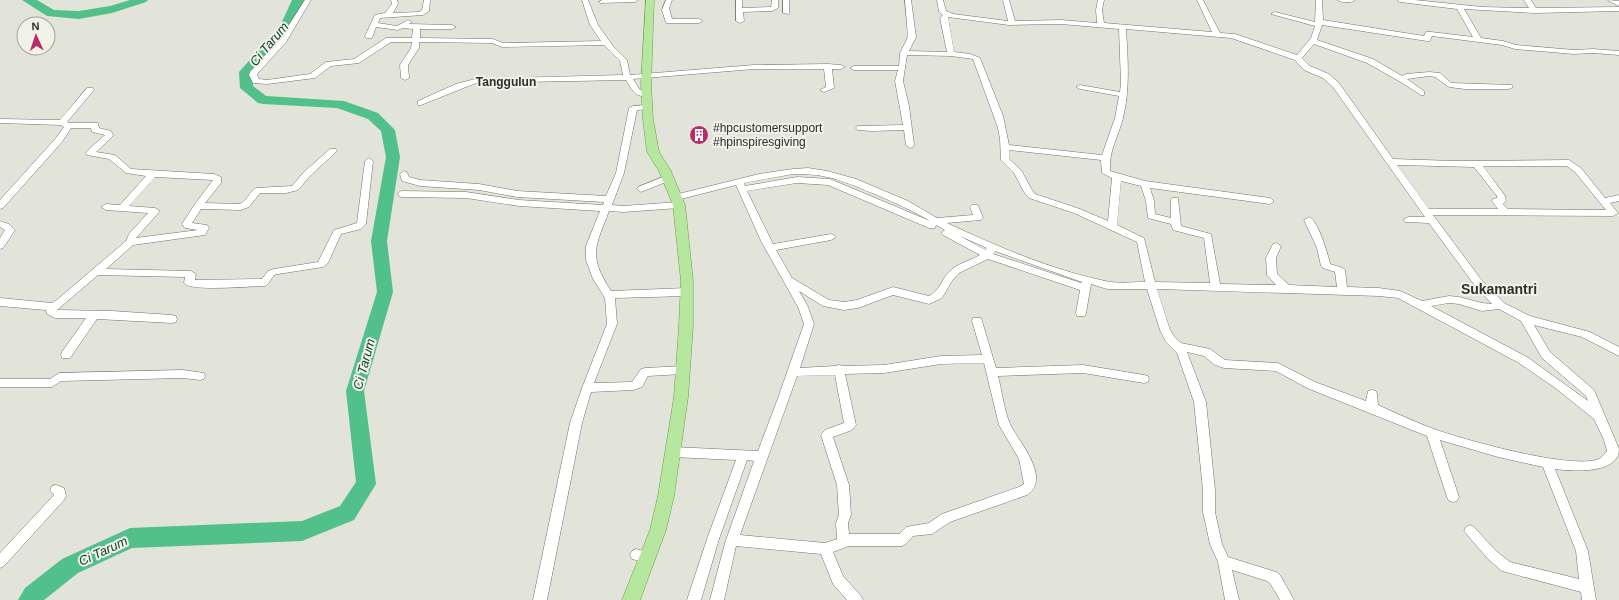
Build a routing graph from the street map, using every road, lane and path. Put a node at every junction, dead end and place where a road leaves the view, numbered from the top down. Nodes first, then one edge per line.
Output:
1 (308, 0) edge
2 (394, 0) edge
3 (427, 0) edge
4 (584, 0) edge
5 (635, 0) edge
6 (650, 0) edge
7 (669, 0) edge
8 (739, 0) edge
9 (775, 0) edge
10 (786, 0) edge
11 (908, 0) edge
12 (940, 0) edge
13 (1006, 0) edge
14 (1101, 0) edge
15 (1200, 0) edge
16 (1319, 0) edge
17 (1341, 0) edge
18 (1352, 0) edge
19 (1400, 0) edge
20 (1497, 0) edge
21 (1527, 0) edge
22 (1611, 0) edge
23 (602, 2) dead end
24 (1619, 4) edge
25 (1460, 7) junction
26 (1619, 8) edge
27 (1500, 9) junction
28 (739, 10) junction
29 (1535, 11) junction
30 (787, 13) dead end
31 (946, 14) junction
32 (1275, 14) dead end
33 (388, 15) junction
34 (419, 15) junction
35 (699, 21) dead end
36 (740, 21) dead end
37 (1012, 23) junction
38 (1319, 23) junction
39 (374, 24) junction
40 (1101, 25) junction
41 (402, 27) junction
42 (418, 27) junction
43 (452, 27) dead end
44 (1122, 27) junction
45 (394, 34) dead end
46 (1217, 34) junction
47 (369, 36) dead end
48 (416, 40) junction
49 (1480, 40) junction
50 (606, 43) junction
51 (1312, 43) junction
52 (904, 53) junction
53 (1619, 53) edge
54 (951, 54) junction
55 (1298, 58) junction
56 (828, 66) junction
57 (842, 67) dead end
58 (854, 68) dead end
59 (902, 68) junction
60 (647, 75) junction
61 (628, 77) junction
62 (404, 78) dead end
63 (1402, 79) junction
64 (1080, 87) dead end
65 (1509, 87) dead end
66 (90, 90) dead end
67 (824, 90) dead end
68 (1421, 93) dead end
69 (646, 94) junction
70 (1124, 95) junction
71 (421, 103) dead end
72 (647, 107) junction
73 (0, 121) edge
74 (65, 124) junction
75 (908, 127) junction
76 (860, 128) dead end
77 (910, 145) dead end
78 (1005, 147) junction
79 (333, 152) dead end
80 (1105, 158) junction
81 (369, 161) dead end
82 (1390, 162) junction
83 (1477, 164) junction
84 (153, 174) junction
85 (404, 174) dead end
86 (1117, 177) junction
87 (668, 178) junction
88 (1145, 184) junction
89 (738, 185) junction
90 (641, 189) dead end
91 (485, 193) junction
92 (401, 194) dead end
93 (1619, 198) edge
94 (1174, 200) dead end
95 (678, 201) junction
96 (1270, 201) dead end
97 (1604, 201) junction
98 (609, 203) junction
99 (0, 206) edge
100 (198, 206) junction
101 (106, 207) dead end
102 (975, 207) dead end
103 (122, 208) junction
104 (909, 210) junction
105 (1504, 211) junction
106 (1428, 216) junction
107 (1309, 220) dead end
108 (1408, 220) dead end
109 (935, 221) junction
110 (1176, 222) junction
111 (0, 224) edge
112 (1112, 227) junction
113 (831, 237) dead end
114 (130, 242) junction
115 (0, 246) edge
116 (1276, 246) dead end
117 (770, 248) junction
118 (990, 251) junction
119 (96, 272) junction
120 (789, 281) junction
121 (1086, 284) junction
122 (1151, 286) junction
123 (1216, 288) junction
124 (1287, 289) junction
125 (687, 292) junction
126 (1342, 292) junction
127 (608, 295) junction
128 (0, 302) edge
129 (1421, 304) junction
130 (1500, 305) junction
131 (54, 307) junction
132 (1081, 313) dead end
133 (94, 315) junction
134 (1526, 318) junction
135 (172, 319) dead end
136 (977, 321) dead end
137 (1178, 346) junction
138 (1619, 352) edge
139 (66, 355) dead end
140 (988, 359) junction
141 (839, 369) junction
142 (683, 370) junction
143 (793, 372) junction
144 (991, 372) junction
145 (200, 376) dead end
146 (1144, 379) dead end
147 (0, 383) edge
148 (587, 388) junction
149 (1372, 394) dead end
150 (1372, 408) junction
151 (1599, 416) junction
152 (1432, 433) junction
153 (1616, 448) edge
154 (673, 452) junction
155 (753, 456) junction
156 (1547, 462) junction
157 (56, 490) dead end
158 (1453, 497) dead end
159 (1470, 531) dead end
160 (724, 541) junction
161 (844, 541) junction
162 (825, 549) junction
163 (0, 562) edge
164 (1224, 562) junction
165 (1586, 587) junction
166 (540, 600) edge
167 (631, 600) edge
168 (694, 600) edge
169 (717, 600) edge
170 (856, 600) edge
171 (1232, 600) edge
172 (1287, 600) edge
173 (1589, 600) edge

1 - 48 street
2 - 33 street
3 - 34 street
4 - 50 street
5 - 23 street
6 - 60 main road
7 - 35 street
8 - 28 street
9 - 28 street
10 - 30 street
11 - 52 street
12 - 31 street
13 - 37 street
14 - 40 street
15 - 46 street
16 - 38 street
17 - 18 street
19 - 25 street
20 - 27 street
21 - 29 street
22 - 24 street
25 - 27 street
25 - 49 street
26 - 29 street
27 - 29 street
28 - 36 street
31 - 37 street
31 - 54 street
32 - 38 street
33 - 34 street
33 - 39 street
34 - 41 street
37 - 40 street
38 - 49 street
38 - 51 street
39 - 41 street
39 - 47 street
40 - 44 street
41 - 42 street
41 - 45 street
42 - 43 street
42 - 48 street
44 - 46 street
44 - 70 street
46 - 55 street
48 - 50 street
48 - 62 street
49 - 53 street
50 - 61 street
51 - 55 street
51 - 63 street
52 - 54 street
52 - 59 street
54 - 78 street
55 - 82 street
56 - 57 street
56 - 60 street
56 - 67 street
58 - 59 street
59 - 75 street
60 - 61 street
60 - 69 main road
61 - 69 street
61 - 71 street
63 - 65 street
63 - 68 street
64 - 70 street
66 - 74 street
69 - 72 main road
70 - 80 street
72 - 87 main road
72 - 98 street
73 - 74 street
74 - 84 street
74 - 99 street
75 - 76 street
75 - 77 street
78 - 80 street
78 - 112 street
79 - 100 street
80 - 86 street
81 - 119 street
82 - 83 street
82 - 106 street
83 - 97 street
83 - 105 street
84 - 100 street
84 - 103 street
85 - 91 street
86 - 88 street
86 - 112 street
87 - 90 street
87 - 95 main road
88 - 96 street
88 - 110 street
89 - 95 street
89 - 104 street
89 - 117 street
91 - 92 street
91 - 98 street
93 - 97 street
94 - 110 street
95 - 98 street
95 - 125 main road
97 - 105 street
98 - 127 street
100 - 114 street
101 - 103 street
102 - 109 street
103 - 114 street
104 - 109 street
104 - 118 street
105 - 106 street
106 - 108 street
106 - 130 street
107 - 126 street
109 - 118 street
110 - 123 street
111 - 115 street
112 - 122 street
113 - 117 street
114 - 119 street
116 - 124 street
117 - 120 street
118 - 120 street
118 - 121 street
119 - 131 street
120 - 143 street
121 - 122 street
121 - 132 street
122 - 123 street
122 - 137 street
123 - 124 street
124 - 126 street
125 - 127 street
125 - 142 main road
126 - 129 street
127 - 148 street
128 - 131 street
129 - 130 street
129 - 151 street
130 - 134 street
131 - 133 street
133 - 135 street
133 - 139 street
134 - 138 street
134 - 151 street
136 - 140 street
137 - 150 street
137 - 164 street
140 - 141 street
140 - 144 street
141 - 143 street
141 - 161 street
142 - 148 street
142 - 154 main road
143 - 155 street
144 - 146 street
144 - 161 street
145 - 147 street
148 - 166 street
149 - 150 street
150 - 152 street
151 - 153 street
152 - 156 street
152 - 158 street
153 - 156 street
154 - 155 street
154 - 167 main road
155 - 160 street
155 - 160 street
156 - 165 street
157 - 163 street
159 - 165 street
160 - 162 street
160 - 168 street
160 - 169 street
161 - 162 street
162 - 170 street
164 - 171 street
164 - 172 street
165 - 173 street

